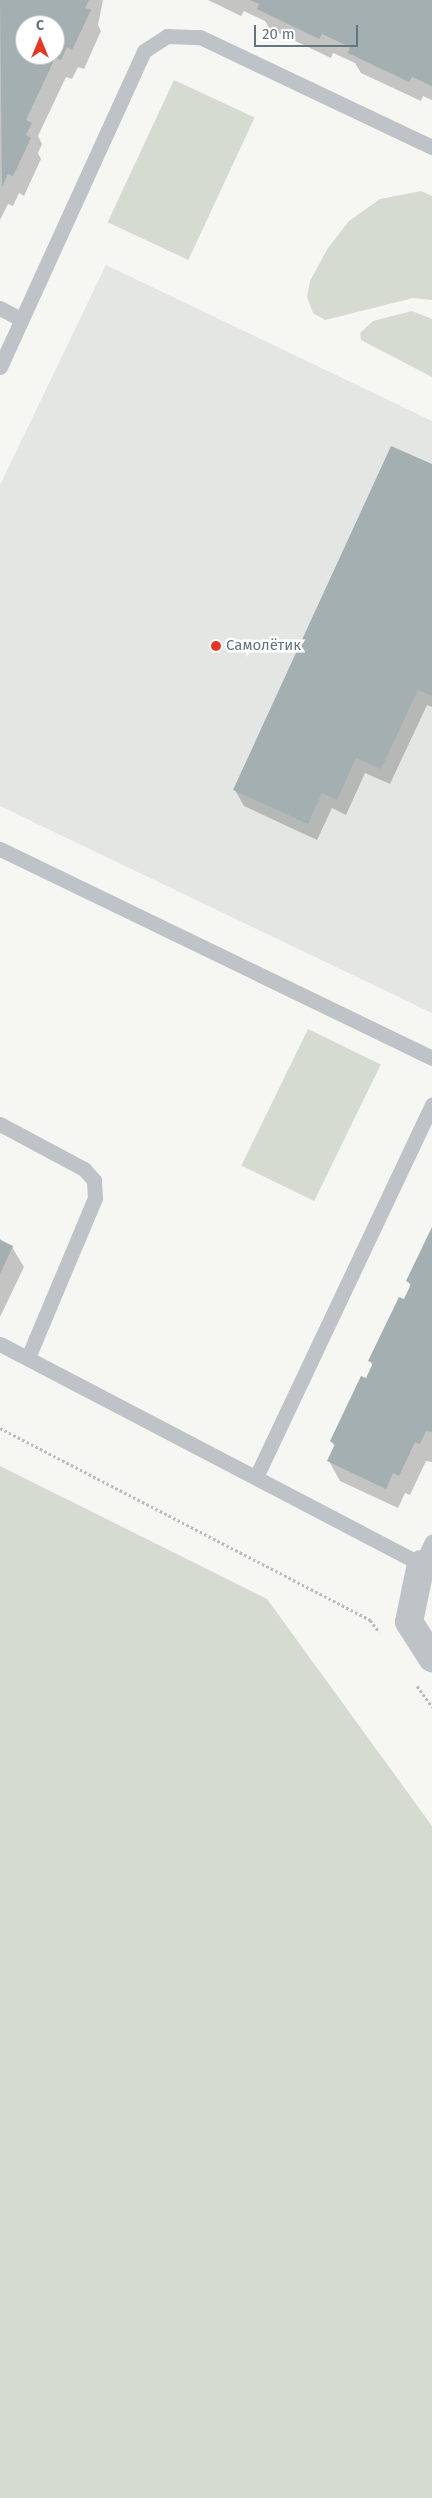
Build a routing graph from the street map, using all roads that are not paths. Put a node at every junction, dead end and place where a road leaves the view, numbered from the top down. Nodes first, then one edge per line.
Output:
1 (432, 147) edge
2 (0, 308) edge
3 (21, 319) junction
4 (0, 367) edge
5 (0, 848) edge
6 (432, 1058) edge
7 (432, 1104) edge
8 (0, 1124) edge
9 (0, 1344) edge
10 (28, 1357) junction
11 (256, 1477) junction
12 (426, 1553) edge
13 (432, 1658) edge

1 - 3 lane
2 - 3 lane
3 - 4 lane
5 - 6 lane
7 - 11 lane
8 - 10 lane
9 - 10 lane
10 - 11 lane
11 - 12 lane
12 - 13 street

